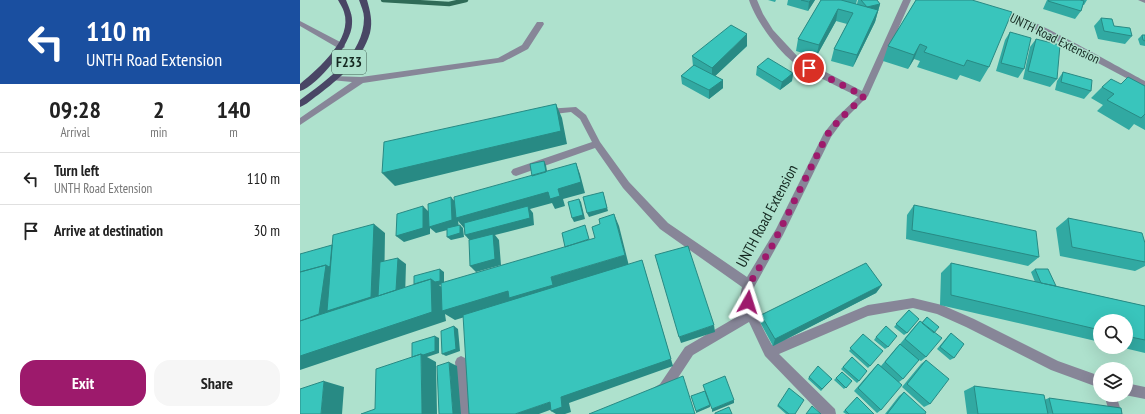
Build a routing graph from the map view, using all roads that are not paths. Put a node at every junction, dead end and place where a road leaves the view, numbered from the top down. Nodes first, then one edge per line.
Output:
1 (342, 0) edge
2 (753, 0) edge
3 (907, 0) edge
4 (364, 2) edge
5 (994, 10) edge
6 (300, 23) edge
7 (540, 24) dead end
8 (341, 46) junction
9 (334, 78) junction
10 (361, 80) junction
11 (1145, 85) edge
12 (300, 88) edge
13 (864, 96) junction
14 (300, 104) edge
15 (536, 115) edge
16 (300, 122) edge
17 (597, 144) junction
18 (516, 172) dead end
19 (749, 285) junction
20 (752, 314) junction
21 (769, 352) junction
22 (460, 362) dead end
23 (1093, 380) edge
24 (1133, 390) edge
25 (1145, 393) edge
26 (650, 394) edge
27 (1112, 402) edge
28 (466, 414) edge
29 (830, 414) edge
30 (1116, 414) edge

1 - 8 main road, F233
2 - 13 street
3 - 13 street
4 - 9 main road, F233
5 - 11 street, UNTH Road Extension
6 - 8 street
7 - 10 street
8 - 12 main road, F233
9 - 10 street
9 - 14 main road, F233
10 - 16 street
13 - 19 street, UNTH Road Extension
15 - 17 street
17 - 18 street
17 - 19 street
19 - 20 street, UNTH Road Extension
20 - 21 street, UNTH Road Extension
20 - 26 street
21 - 23 street
21 - 29 street, UNTH Road Extension
22 - 28 street
24 - 25 street
27 - 30 street

